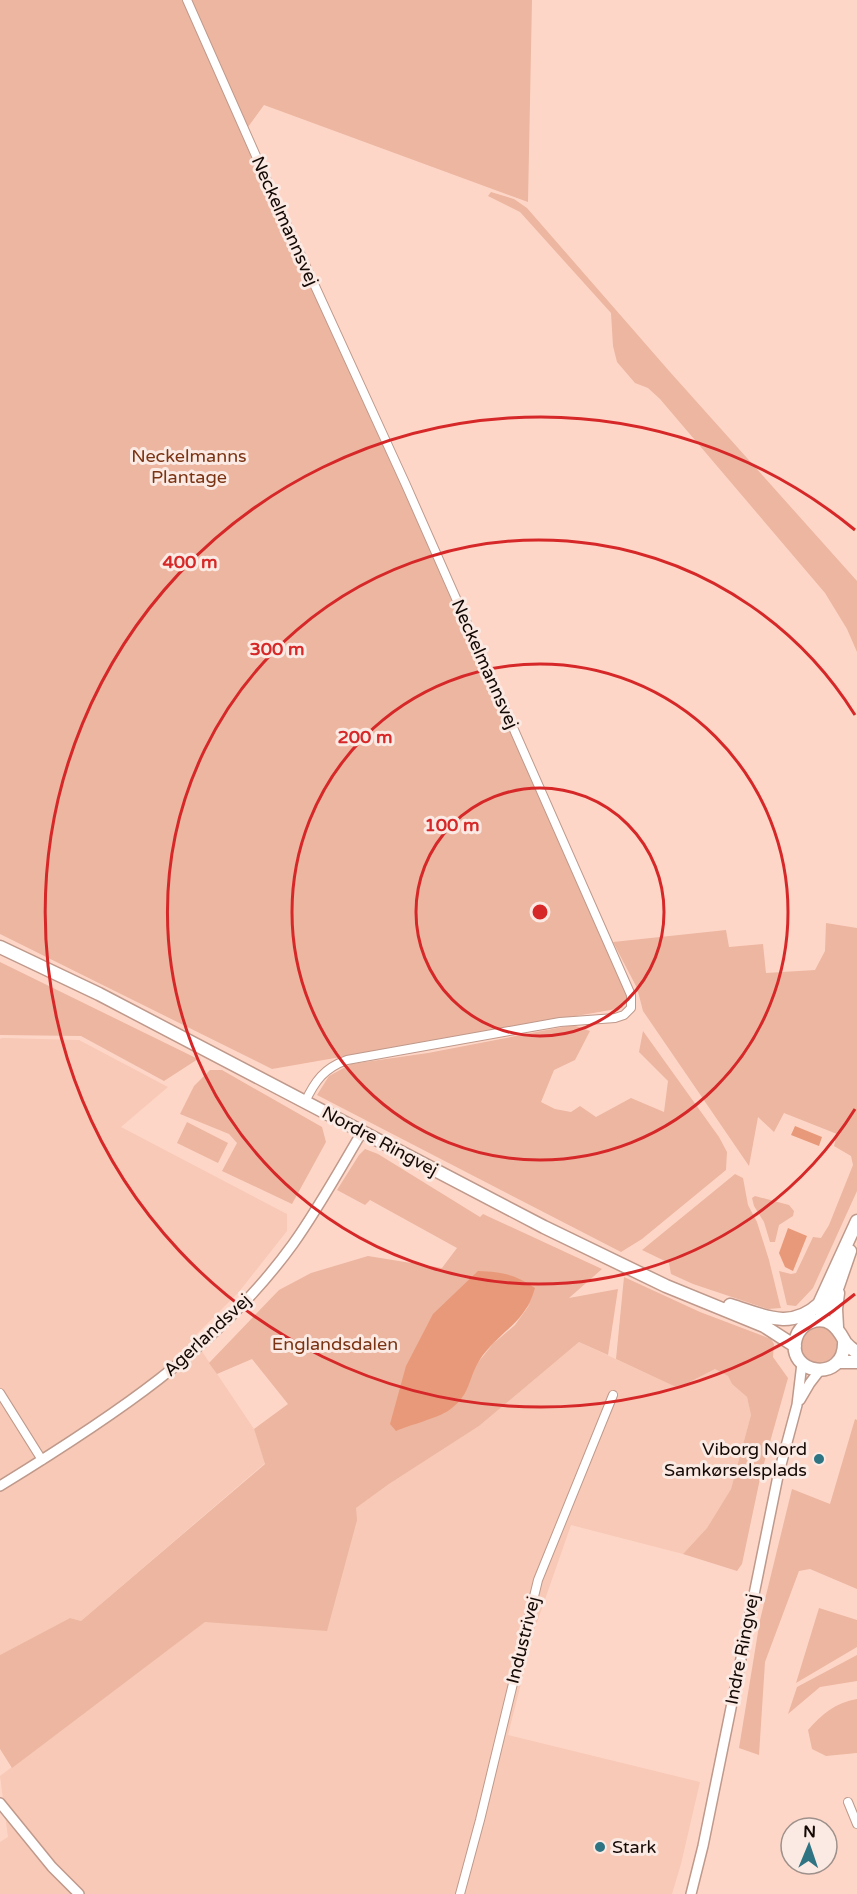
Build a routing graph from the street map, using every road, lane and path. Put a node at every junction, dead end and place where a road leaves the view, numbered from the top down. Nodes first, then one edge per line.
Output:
1 (187, 0) edge
2 (0, 947) edge
3 (305, 1102) junction
4 (362, 1132) junction
5 (857, 1221) edge
6 (857, 1232) edge
7 (666, 1286) junction
8 (838, 1286) junction
9 (817, 1320) junction
10 (764, 1326) junction
11 (837, 1327) junction
12 (801, 1329) junction
13 (844, 1341) junction
14 (795, 1346) junction
15 (857, 1353) edge
16 (838, 1362) junction
17 (857, 1362) edge
18 (802, 1363) junction
19 (820, 1370) junction
20 (0, 1393) edge
21 (613, 1395) dead end
22 (797, 1405) junction
23 (42, 1460) junction
24 (0, 1486) edge
25 (848, 1802) dead end
26 (0, 1803) edge
27 (857, 1824) edge
28 (79, 1894) edge
29 (460, 1894) edge
30 (690, 1894) edge

1 - 3 street, Neckelmannsvej
2 - 3 main road, Nordre Ringvej
3 - 4 main road, Nordre Ringvej
4 - 7 main road, Nordre Ringvej
4 - 23 street, Agerlandsvej
5 - 7 main road
6 - 8 main road
7 - 10 main road, Nordre Ringvej
8 - 9 main road
8 - 11 main road
9 - 11 main road
9 - 12 main road
10 - 12 main road, Nordre Ringvej
10 - 14 main road, Nordre Ringvej
11 - 13 main road
12 - 14 main road
13 - 15 main road
13 - 16 main road
14 - 18 main road
16 - 17 main road
16 - 19 main road
18 - 19 main road
18 - 22 street, Indre Ringvej
19 - 22 street, Indre Ringvej
20 - 23 street
21 - 29 street, Industrivej
22 - 30 street, Indre Ringvej
23 - 24 street, Agerlandsvej
25 - 27 street
26 - 28 street

